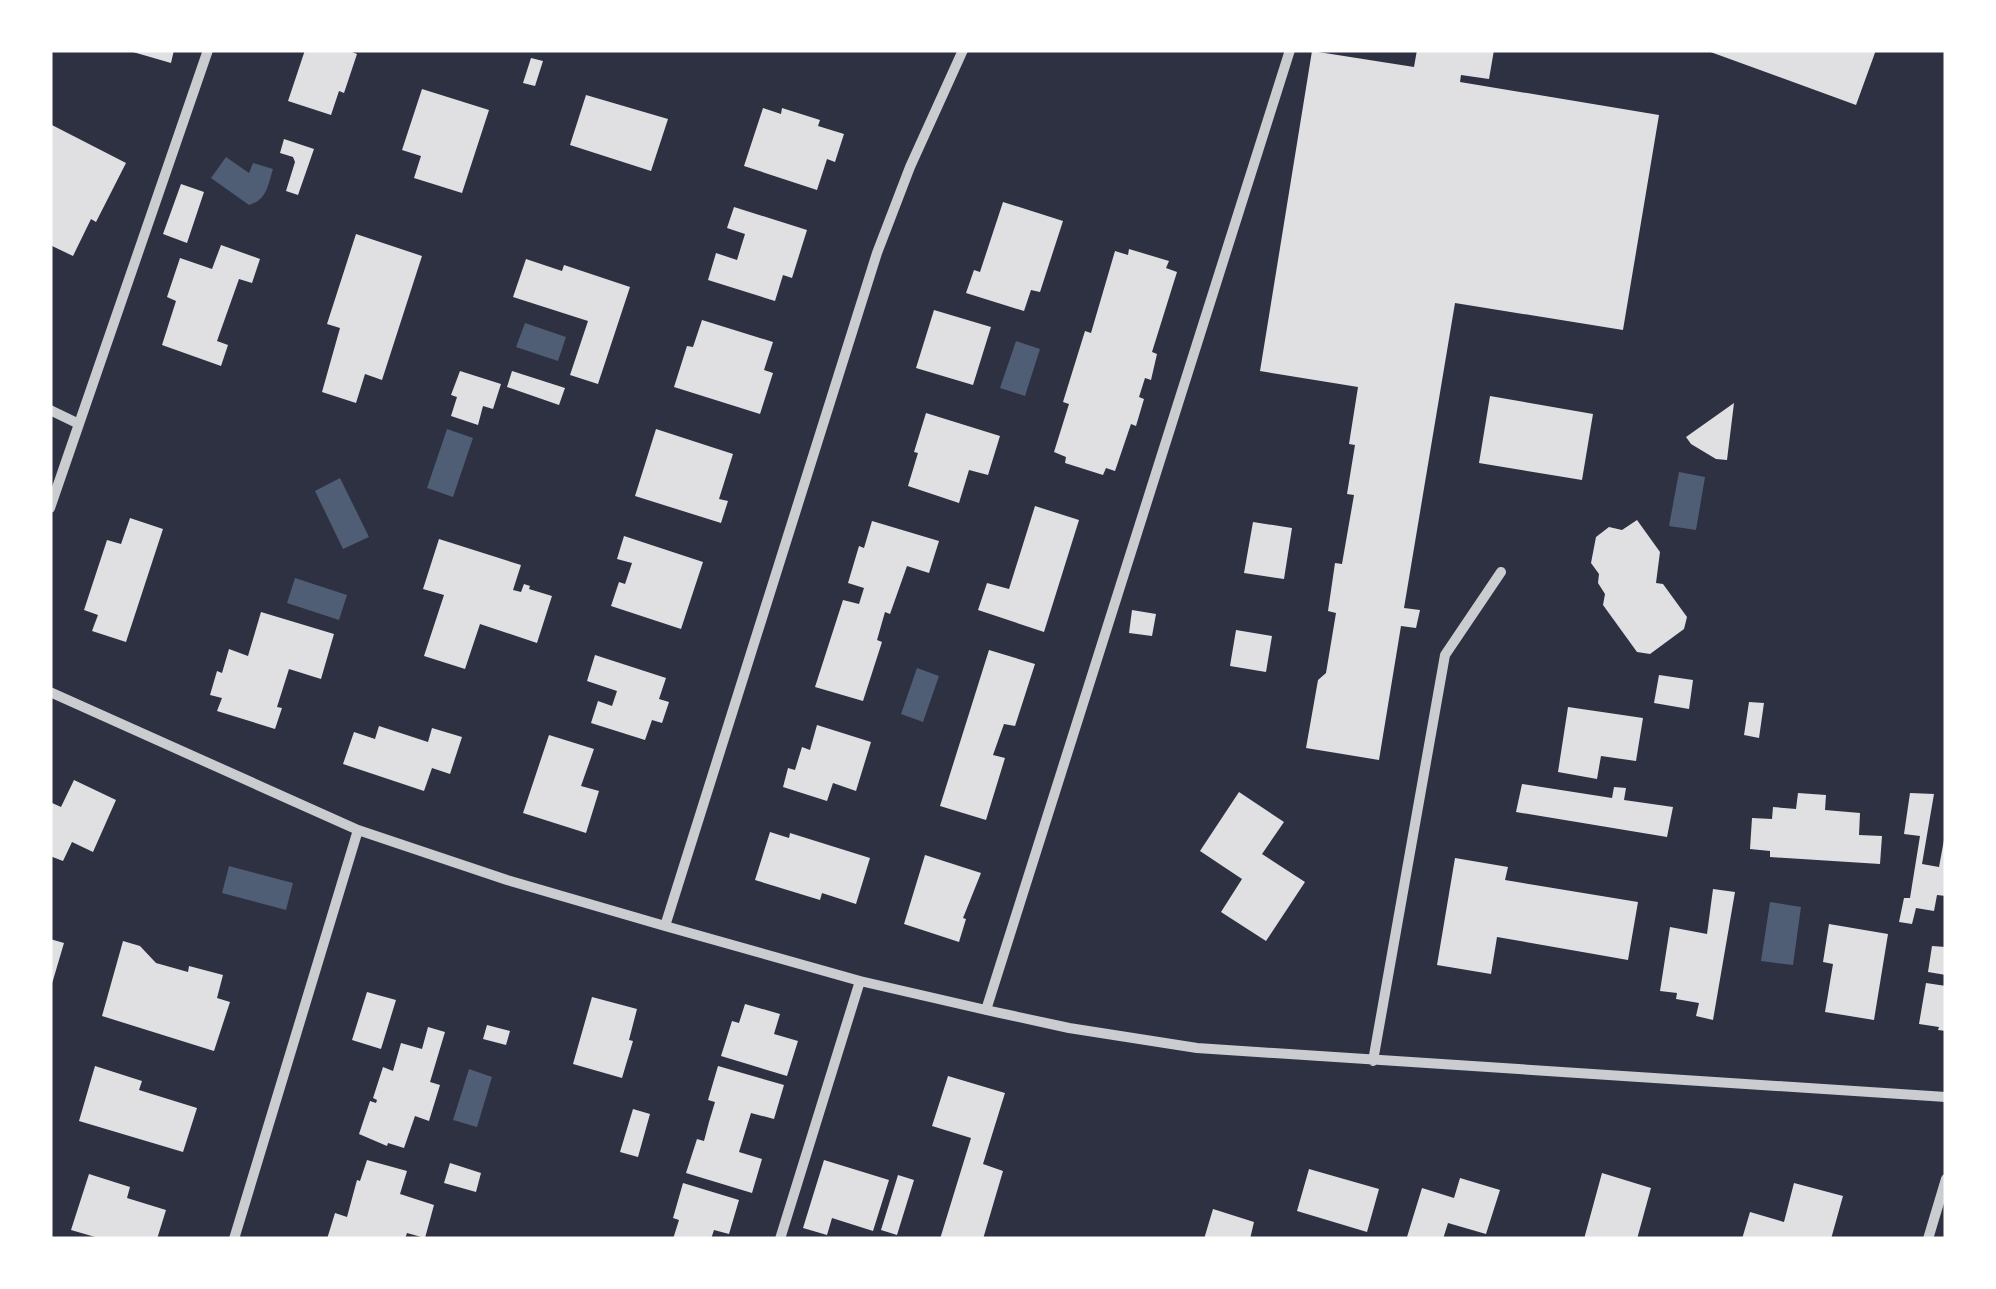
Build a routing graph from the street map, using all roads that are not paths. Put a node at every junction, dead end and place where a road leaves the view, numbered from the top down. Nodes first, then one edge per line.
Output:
1 (208, 50) edge
2 (963, 50) edge
3 (1290, 50) edge
4 (50, 410) edge
5 (79, 424) junction
6 (50, 508) edge
7 (1501, 572) dead end
8 (50, 692) edge
9 (358, 830) junction
10 (665, 926) junction
11 (860, 981) junction
12 (986, 1010) junction
13 (1374, 1061) junction
14 (1946, 1098) edge
15 (1946, 1179) edge
16 (234, 1239) edge
17 (780, 1239) edge
18 (1928, 1239) edge

1 - 5 street
2 - 10 street
3 - 12 street
4 - 5 street
5 - 6 street
7 - 13 street
8 - 9 street
9 - 10 street
9 - 16 street
10 - 11 street
11 - 12 street
11 - 17 street
12 - 13 street
13 - 14 street
15 - 18 street

